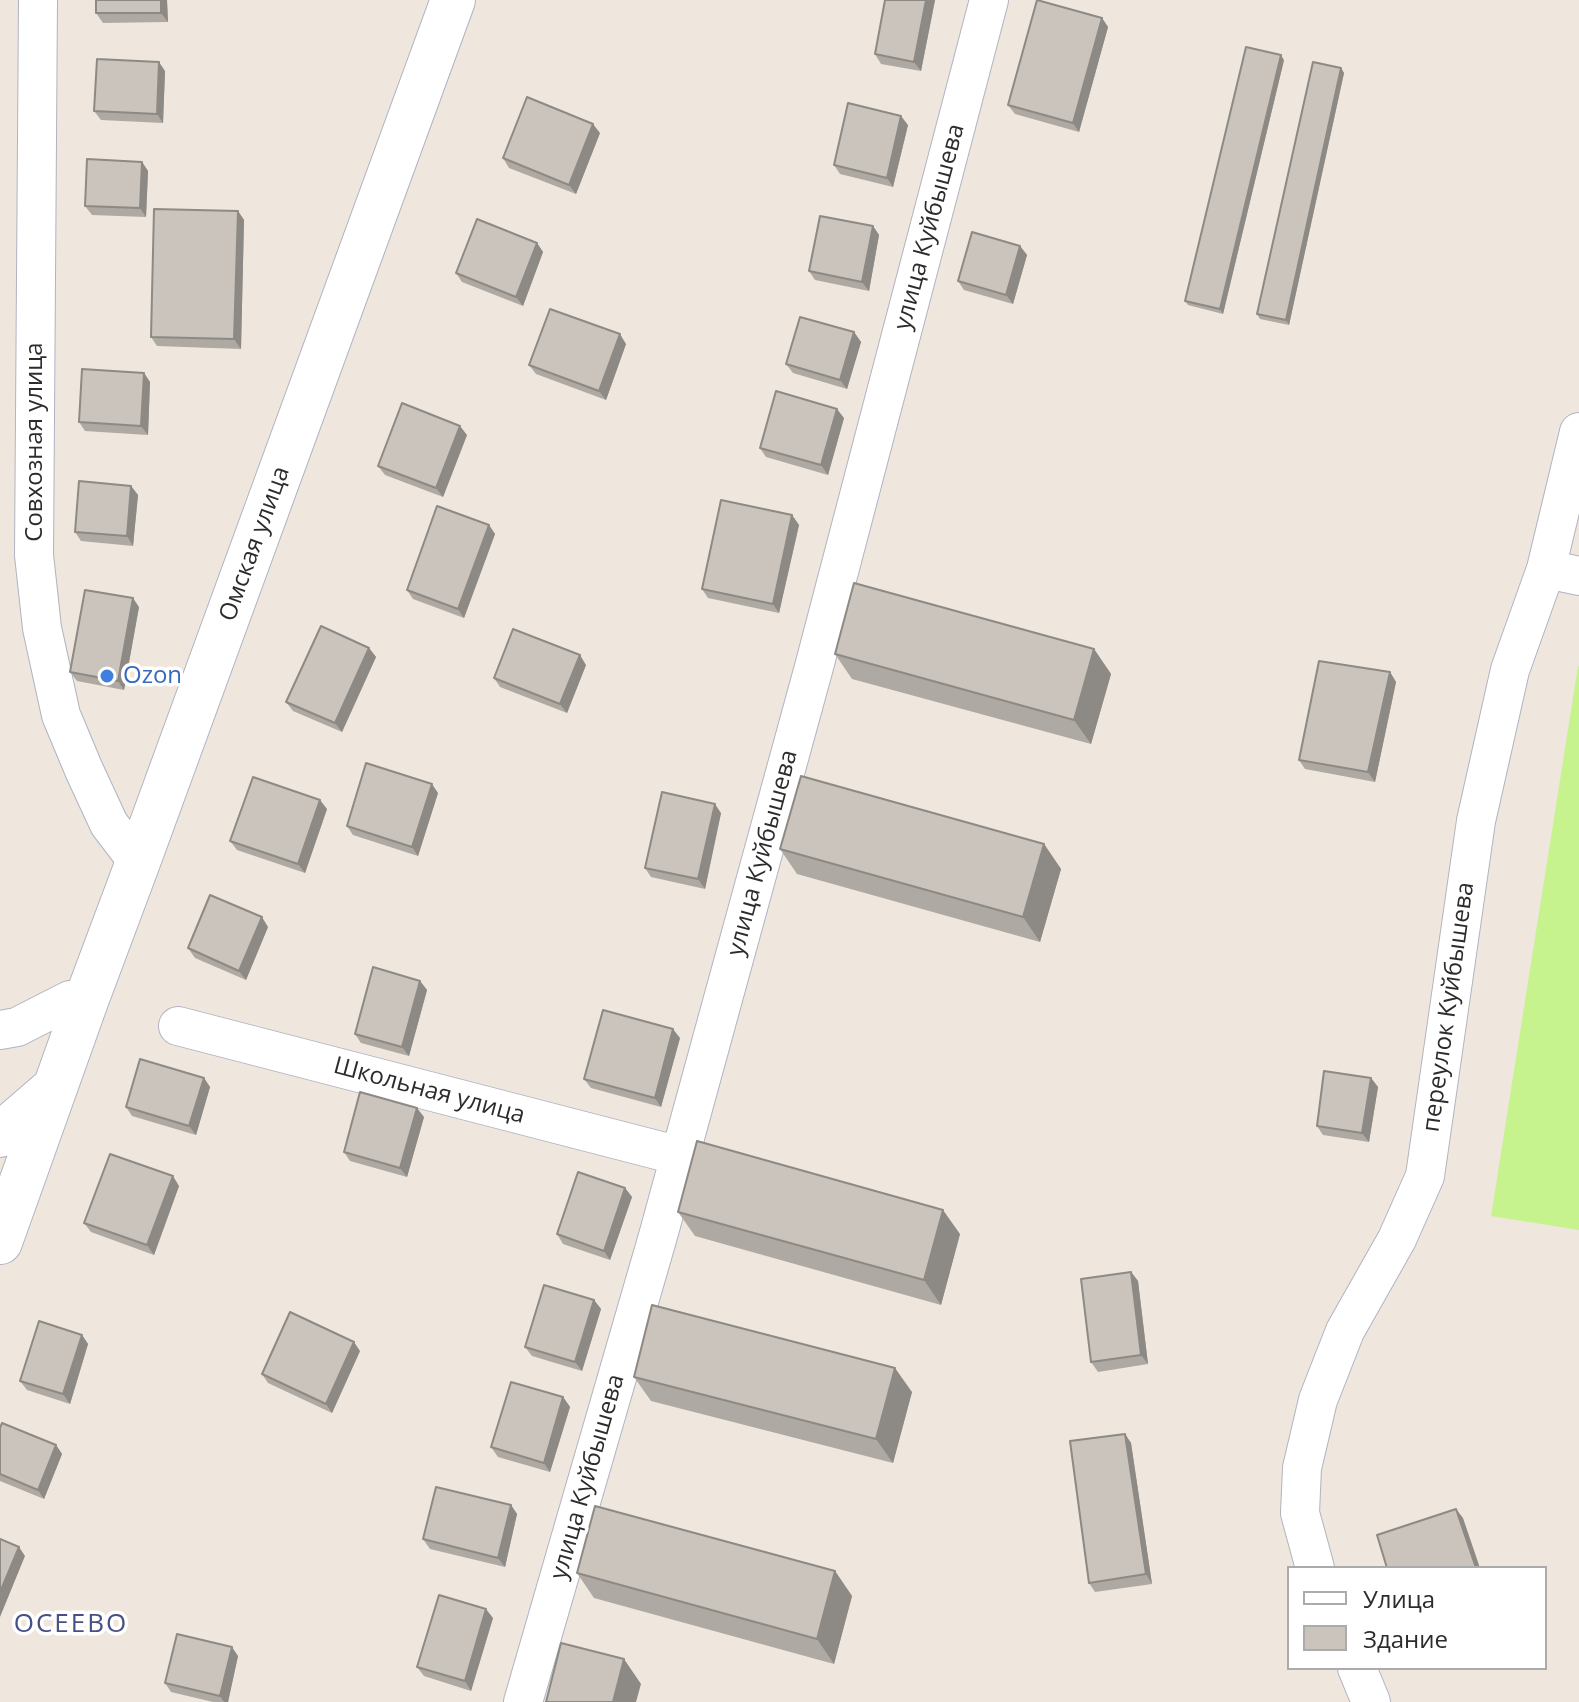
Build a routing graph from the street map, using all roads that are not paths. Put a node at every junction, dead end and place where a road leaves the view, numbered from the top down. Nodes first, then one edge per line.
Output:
1 (38, 0) edge
2 (453, 0) edge
3 (989, 0) edge
4 (1579, 432) edge
5 (1562, 573) edge
6 (138, 862) junction
7 (86, 1001) junction
8 (178, 1026) dead end
9 (0, 1030) edge
10 (55, 1088) junction
11 (0, 1135) edge
12 (680, 1156) junction
13 (0, 1242) edge
14 (1314, 1566) edge
15 (1358, 1670) edge
16 (523, 1702) edge
17 (1371, 1702) edge

1 - 6 street, Совхозная улица
2 - 6 street, Омская улица
3 - 12 street, улица Куйбышева
4 - 5 street, переулок Куйбышева
5 - 14 street, переулок Куйбышева
6 - 7 street, Омская улица
7 - 9 street
7 - 10 street, Омская улица
8 - 12 street, Школьная улица
10 - 11 street, Омская улица
10 - 13 street, Омская улица
12 - 16 street, улица Куйбышева
15 - 17 street

